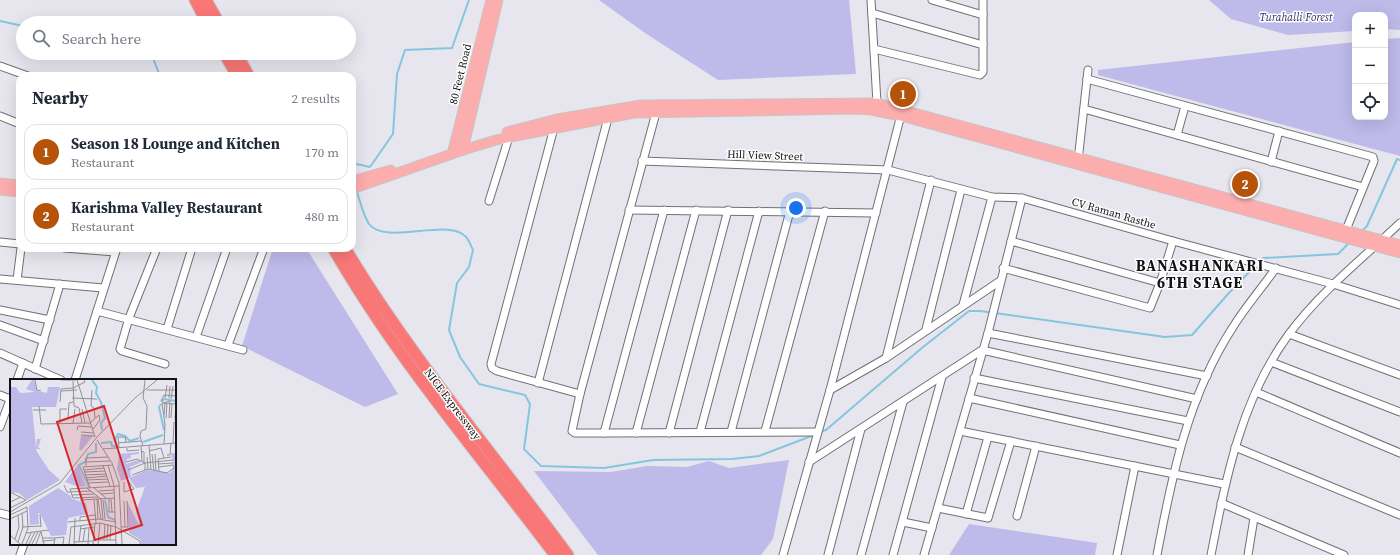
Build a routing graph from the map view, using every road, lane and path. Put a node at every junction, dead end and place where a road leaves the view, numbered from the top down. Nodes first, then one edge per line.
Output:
1 (195, 0) edge
2 (206, 0) edge
3 (491, 0) edge
4 (498, 0) edge
5 (871, 0) edge
6 (932, 0) edge
7 (983, 0) edge
8 (872, 13) junction
9 (983, 15) junction
10 (203, 16) edge
11 (215, 16) edge
12 (983, 45) junction
13 (874, 49) junction
14 (228, 60) edge
15 (240, 60) edge
16 (0, 66) edge
17 (1088, 70) dead end
18 (17, 72) edge
19 (235, 72) edge
20 (247, 72) edge
21 (1087, 79) junction
22 (877, 103) junction
23 (1185, 106) junction
24 (657, 108) junction
25 (1084, 109) junction
26 (902, 112) junction
27 (0, 116) edge
28 (608, 118) junction
29 (16, 122) edge
30 (554, 128) junction
31 (1279, 131) junction
32 (1177, 135) junction
33 (509, 137) junction
34 (458, 148) junction
35 (1078, 160) junction
36 (642, 161) junction
37 (1271, 162) junction
38 (888, 170) junction
39 (931, 180) junction
40 (358, 182) edge
41 (0, 183) edge
42 (16, 184) edge
43 (1363, 187) junction
44 (0, 190) edge
45 (961, 190) junction
46 (16, 192) edge
47 (992, 197) junction
48 (1022, 198) junction
49 (489, 201) dead end
50 (629, 210) junction
51 (664, 210) junction
52 (696, 210) junction
53 (728, 210) junction
54 (759, 211) junction
55 (790, 211) junction
56 (825, 211) junction
57 (876, 213) junction
58 (1400, 223) edge
59 (1346, 230) junction
60 (1011, 241) junction
61 (1173, 241) junction
62 (0, 242) edge
63 (1379, 243) junction
64 (16, 244) edge
65 (1400, 245) edge
66 (20, 252) edge
67 (115, 252) edge
68 (155, 252) edge
69 (191, 252) edge
70 (226, 252) edge
71 (263, 252) edge
72 (335, 252) edge
73 (347, 252) edge
74 (1400, 253) edge
75 (1003, 268) junction
76 (1276, 268) junction
77 (0, 279) edge
78 (17, 280) junction
79 (1000, 281) junction
80 (1160, 283) junction
81 (60, 284) junction
82 (1333, 284) junction
83 (103, 288) junction
84 (963, 305) junction
85 (1400, 305) edge
86 (0, 310) edge
87 (96, 310) junction
88 (130, 318) junction
89 (50, 320) junction
90 (0, 325) edge
91 (167, 329) junction
92 (926, 329) junction
93 (988, 333) junction
94 (1289, 334) junction
95 (196, 336) junction
96 (44, 341) junction
97 (228, 345) junction
98 (243, 350) dead end
99 (982, 350) junction
100 (0, 353) edge
101 (886, 358) junction
102 (1271, 362) junction
103 (23, 363) junction
104 (165, 364) dead end
105 (35, 369) junction
106 (1400, 375) edge
107 (1207, 376) junction
108 (942, 377) junction
109 (974, 378) junction
110 (17, 379) edge
111 (59, 379) edge
112 (75, 379) edge
113 (538, 383) junction
114 (830, 390) junction
115 (1256, 392) junction
116 (580, 394) junction
117 (0, 395) edge
118 (10, 398) edge
119 (969, 398) junction
120 (1197, 399) junction
121 (10, 401) edge
122 (903, 402) junction
123 (1400, 412) edge
124 (1188, 422) junction
125 (0, 426) edge
126 (861, 429) junction
127 (960, 430) junction
128 (765, 431) junction
129 (700, 432) junction
130 (731, 432) junction
131 (817, 432) junction
132 (604, 433) junction
133 (636, 433) junction
134 (668, 433) junction
135 (988, 437) junction
136 (1011, 441) junction
137 (1180, 445) junction
138 (1036, 446) junction
139 (1235, 447) junction
140 (1400, 453) edge
141 (809, 462) junction
142 (1135, 466) junction
143 (1173, 473) junction
144 (1224, 484) junction
145 (1221, 503) junction
146 (938, 508) junction
147 (0, 513) edge
148 (966, 514) junction
149 (1400, 515) edge
150 (10, 516) edge
151 (1017, 516) dead end
152 (1254, 518) junction
153 (902, 522) junction
154 (932, 528) junction
155 (24, 545) edge
156 (20, 555) edge
157 (555, 555) edge
158 (568, 555) edge
159 (783, 555) edge
160 (828, 555) edge
161 (861, 555) edge
162 (893, 555) edge
163 (924, 555) edge
164 (1117, 555) edge
165 (1157, 555) edge
166 (1211, 555) edge
167 (1248, 555) edge
168 (1344, 555) edge

1 - 10 highway
2 - 11 highway
3 - 34 main road, 80 Feet Road
4 - 34 main road, 80 Feet Road
5 - 8 street
6 - 9 street
7 - 9 street
8 - 12 street
8 - 13 street
9 - 12 street
12 - 13 street
13 - 22 street
14 - 19 highway
15 - 20 highway
16 - 18 street
17 - 21 street
21 - 23 street
21 - 25 street
22 - 24 main road
22 - 26 main road
23 - 31 street
23 - 32 street
24 - 26 main road
24 - 28 main road
24 - 34 main road
24 - 36 street
25 - 32 street
25 - 35 street
26 - 35 main road
26 - 38 street
27 - 29 street
28 - 30 main road
28 - 113 street
30 - 33 main road
30 - 113 street
31 - 37 street
31 - 43 street
32 - 37 street
33 - 34 main road
33 - 49 street
34 - 40 main road
35 - 59 main road
35 - 63 main road
36 - 38 street, Hill View Street
36 - 50 street
37 - 43 street
38 - 39 street, CV Raman Rasthe
38 - 57 street
39 - 45 street, CV Raman Rasthe
39 - 101 street
41 - 42 main road
43 - 59 street
44 - 46 main road
45 - 47 street, CV Raman Rasthe
45 - 92 street
47 - 48 street, CV Raman Rasthe
47 - 84 street
48 - 60 street
48 - 61 street, CV Raman Rasthe
50 - 51 street
50 - 116 street
51 - 52 street
51 - 132 street
52 - 53 street
52 - 133 street
53 - 54 street
53 - 134 street
54 - 55 street
54 - 129 street
55 - 56 street
55 - 130 street
56 - 57 street
56 - 128 street
57 - 114 street
58 - 63 street
59 - 63 main road
60 - 75 street
60 - 80 street
61 - 76 street, CV Raman Rasthe
61 - 80 street
62 - 64 street
63 - 65 main road
63 - 74 main road
63 - 82 street
66 - 78 street
67 - 83 street
68 - 88 street
69 - 91 street
70 - 95 street
71 - 97 street
72 - 157 highway, NICE Expressway
73 - 158 highway, NICE Expressway
75 - 79 street
75 - 80 street
76 - 82 street, CV Raman Rasthe
76 - 107 street
77 - 78 street
78 - 81 street
79 - 84 street
79 - 93 street
81 - 83 street
81 - 89 street
82 - 85 street, CV Raman Rasthe
82 - 94 street
83 - 87 street
84 - 92 street
86 - 89 street
87 - 88 street
87 - 112 street
88 - 91 street
88 - 104 street
89 - 96 street
90 - 96 street
91 - 95 street
92 - 101 street
93 - 99 street
93 - 107 street
94 - 102 street
94 - 106 street
95 - 97 street
96 - 105 street
97 - 98 street
99 - 108 street
99 - 109 street
99 - 120 street
100 - 103 street
101 - 114 street
102 - 115 street
102 - 123 street
103 - 105 street
103 - 110 street
105 - 111 street
107 - 120 street
108 - 122 street
108 - 153 street
109 - 119 street
109 - 124 street
113 - 116 street
114 - 131 street
115 - 139 street
115 - 140 street
116 - 132 street
117 - 118 street
119 - 127 street
119 - 137 street
120 - 124 street
121 - 125 street
122 - 126 street
122 - 161 street
124 - 137 street
126 - 141 street
126 - 160 street
127 - 135 street
127 - 146 street
128 - 130 street
128 - 131 street
129 - 130 street
129 - 134 street
131 - 141 street
132 - 133 street
133 - 134 street
135 - 136 street
135 - 148 street
136 - 138 street
136 - 148 street
137 - 143 street
138 - 142 street
138 - 151 street
139 - 144 street
139 - 149 street
141 - 159 street
142 - 143 street
142 - 164 street
143 - 144 street
143 - 165 street
144 - 145 street
145 - 152 street
145 - 166 street
146 - 148 street
146 - 154 street
147 - 150 street
152 - 167 street
152 - 168 street
153 - 154 street
153 - 162 street
154 - 163 street
155 - 156 street

